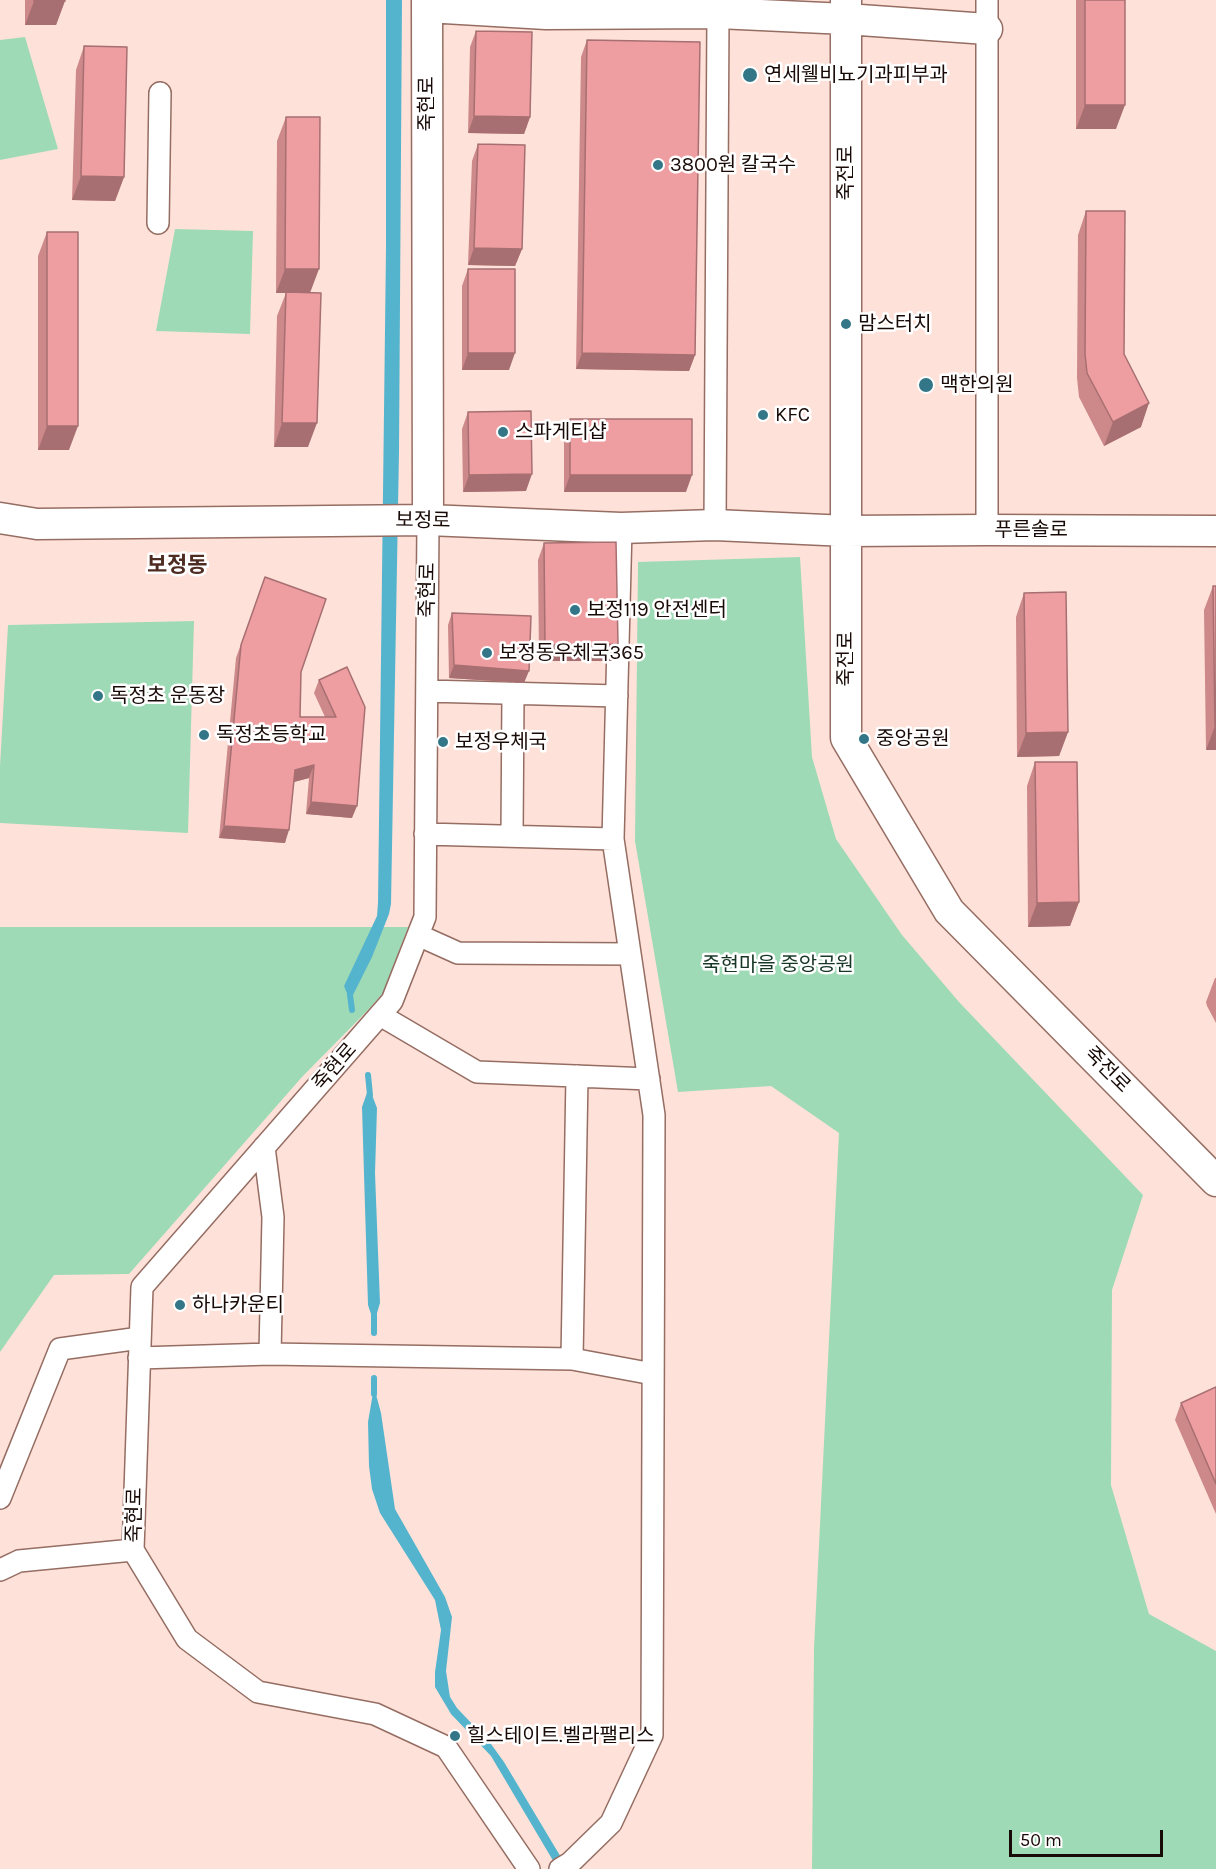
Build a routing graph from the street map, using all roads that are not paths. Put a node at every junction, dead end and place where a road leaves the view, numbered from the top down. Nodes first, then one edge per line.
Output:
1 (427, 3) edge
2 (846, 10) edge
3 (718, 13) junction
4 (987, 15) edge
5 (160, 93) dead end
6 (158, 223) dead end
7 (0, 518) edge
8 (417, 520) junction
9 (715, 525) junction
10 (621, 528) junction
11 (987, 530) junction
12 (847, 531) junction
13 (1216, 531) edge
14 (427, 691) junction
15 (513, 693) junction
16 (616, 696) junction
17 (425, 834) junction
18 (512, 836) junction
19 (613, 839) junction
20 (418, 935) junction
21 (630, 954) junction
22 (380, 1015) junction
23 (577, 1076) junction
24 (649, 1079) junction
25 (264, 1147) junction
26 (1216, 1181) edge
27 (140, 1348) junction
28 (270, 1354) junction
29 (573, 1359) junction
30 (653, 1374) junction
31 (0, 1498) edge
32 (133, 1550) junction
33 (0, 1570) edge
34 (565, 1866) edge
35 (529, 1869) edge

1 - 3 street
1 - 8 street, 죽현로
2 - 3 street
2 - 4 street
2 - 12 street, 죽전로
3 - 9 street
4 - 11 street
5 - 6 street
7 - 8 street, 보정로
8 - 10 street, 보정로
8 - 14 street, 죽현로
9 - 10 street, 보정로
9 - 12 street, 보정로
10 - 16 street
11 - 12 street, 푸른솔로
11 - 13 street, 푸른솔로
12 - 26 street, 죽전로
14 - 15 street
14 - 17 street, 죽현로
15 - 16 street
15 - 18 street
16 - 19 street
17 - 18 street
17 - 20 street, 죽현로
18 - 19 street
19 - 21 street
20 - 21 street
20 - 22 street, 죽현로
21 - 24 street
22 - 23 street
22 - 25 street, 죽현로
23 - 24 street
23 - 29 street
24 - 30 street
25 - 27 street, 죽현로
25 - 28 street
27 - 28 street
27 - 31 street
27 - 32 street, 죽현로
28 - 29 street
29 - 30 street
30 - 34 street
32 - 33 street
32 - 35 street, 죽현로

